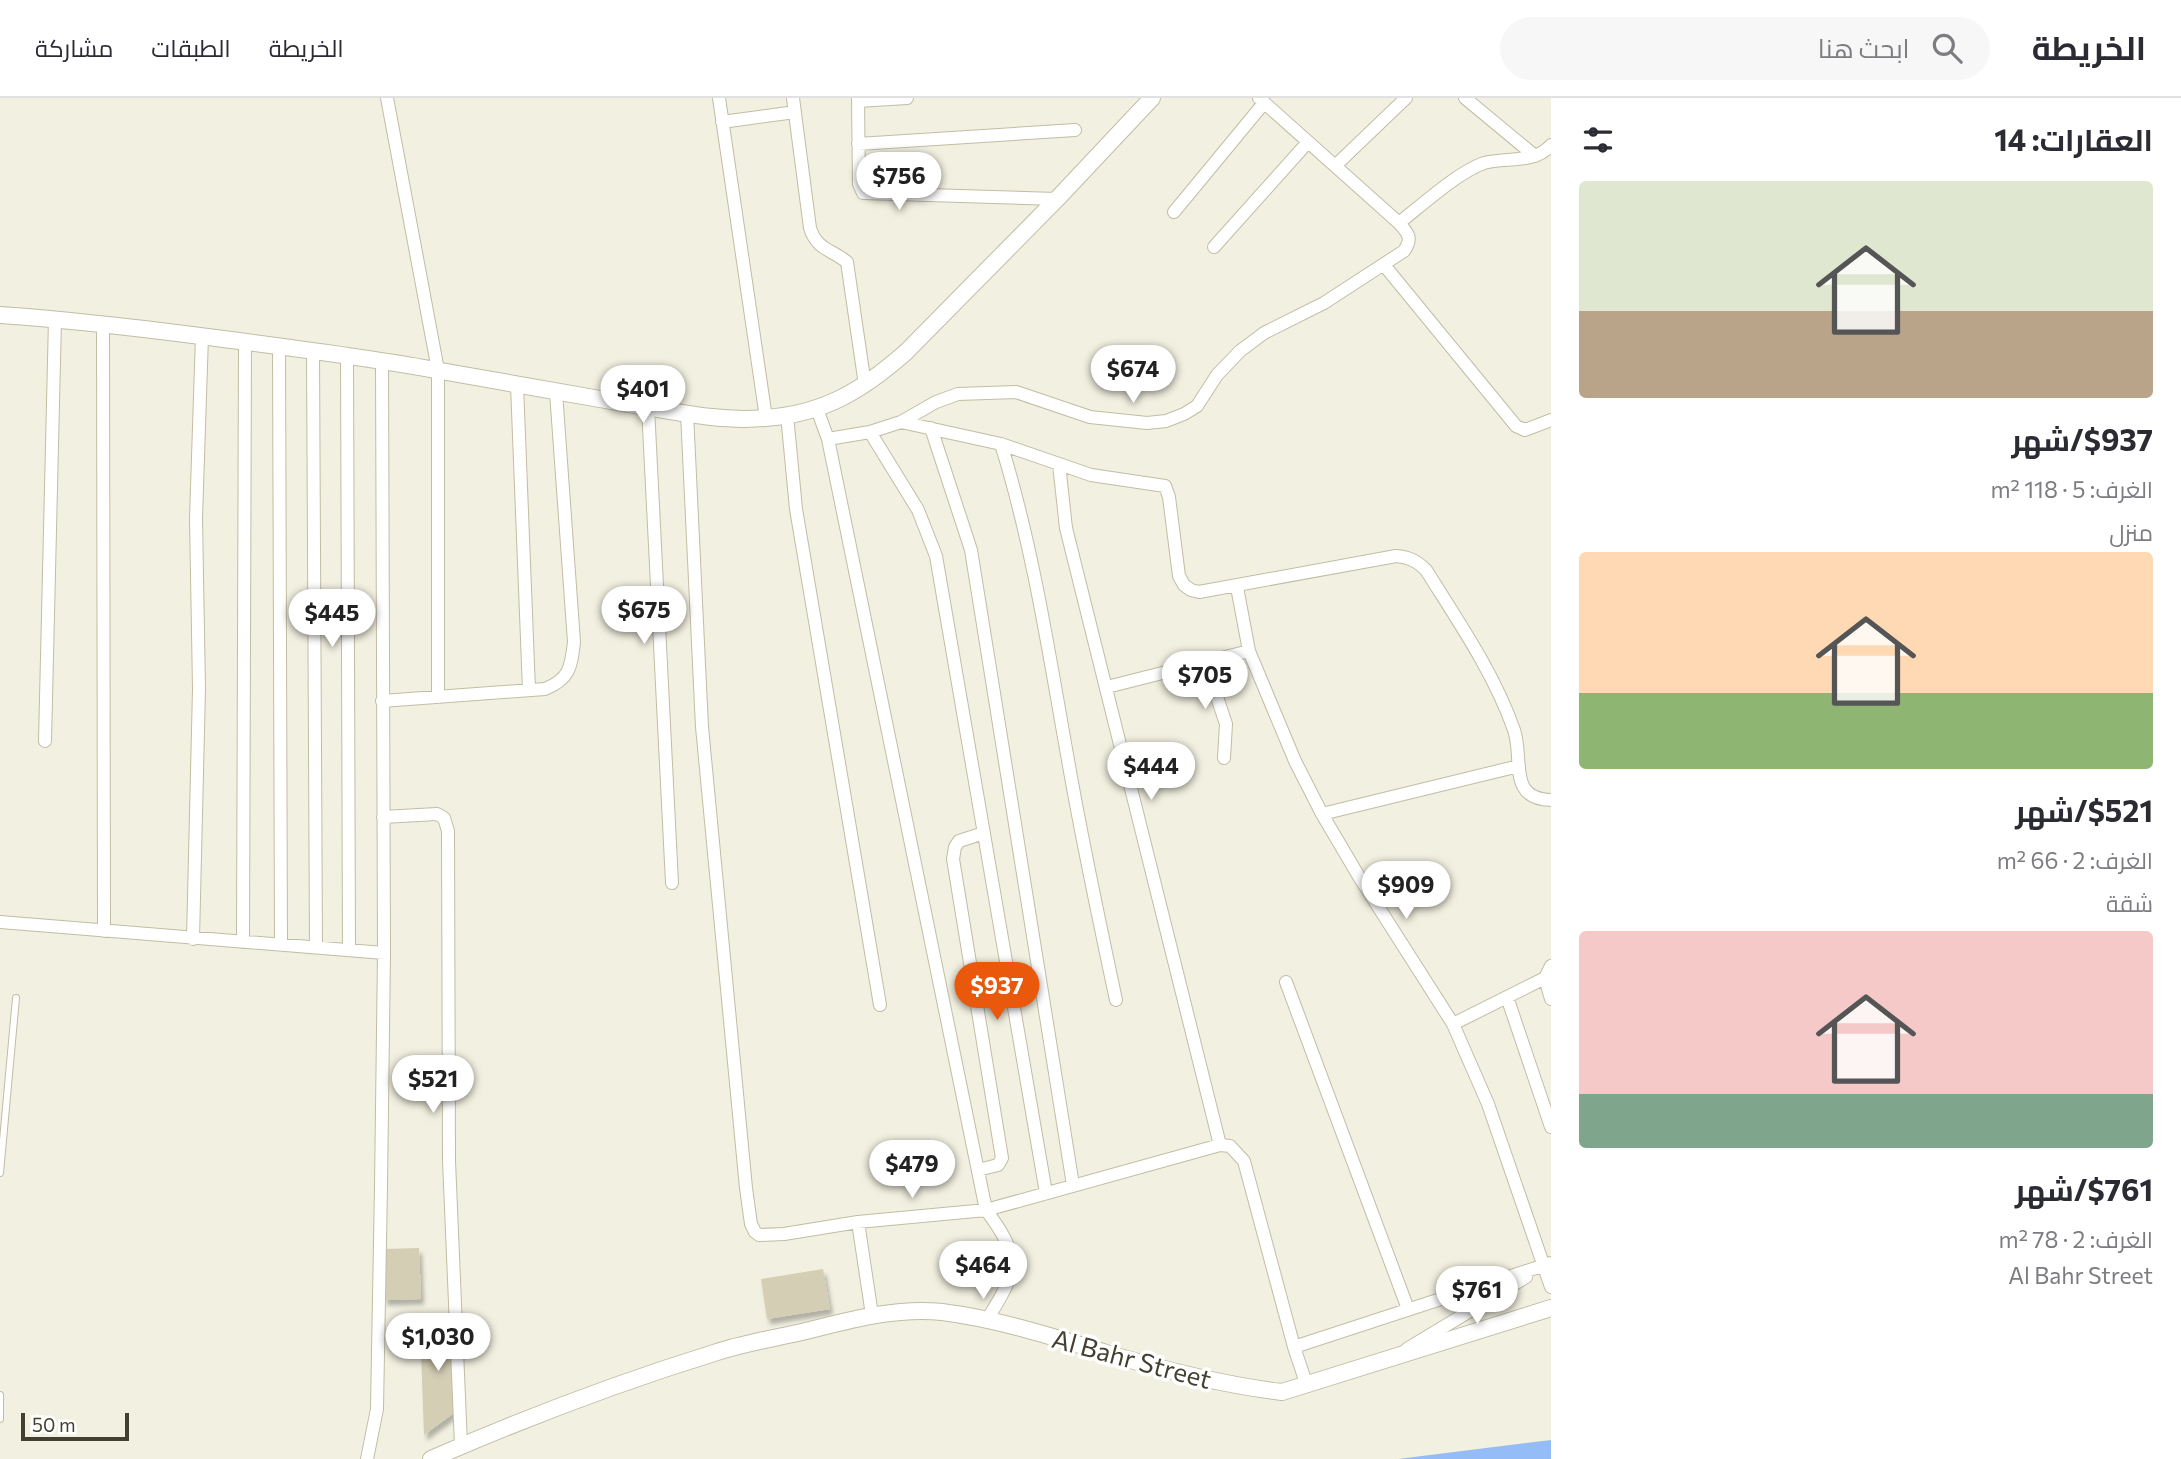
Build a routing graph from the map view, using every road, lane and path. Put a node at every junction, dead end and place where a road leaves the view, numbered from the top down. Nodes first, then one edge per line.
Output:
1 (387, 98) edge
2 (719, 98) edge
3 (793, 98) edge
4 (907, 98) edge
5 (1152, 98) edge
6 (1406, 98) edge
7 (1465, 98) edge
8 (858, 99) edge
9 (1261, 100) edge
10 (795, 112) junction
11 (722, 122) junction
12 (1075, 130) dead end
13 (1308, 142) junction
14 (858, 144) junction
15 (1551, 145) edge
16 (1535, 156) junction
17 (1335, 166) junction
18 (1057, 199) junction
19 (1174, 212) dead end
20 (1399, 223) junction
21 (1214, 247) dead end
22 (1384, 265) junction
23 (0, 314) edge
24 (55, 318) junction
25 (103, 324) junction
26 (202, 336) junction
27 (245, 342) junction
28 (279, 346) junction
29 (313, 351) junction
30 (347, 356) junction
31 (382, 361) junction
32 (438, 370) junction
33 (517, 385) junction
34 (865, 385) junction
35 (556, 392) junction
36 (648, 407) junction
37 (817, 409) junction
38 (687, 413) junction
39 (787, 415) junction
40 (765, 418) junction
41 (1551, 420) edge
42 (901, 422) junction
43 (931, 428) junction
44 (870, 432) junction
45 (828, 439) junction
46 (1001, 444) junction
47 (1059, 464) junction
48 (1237, 587) junction
49 (1249, 650) junction
50 (1205, 662) junction
51 (1107, 687) junction
52 (529, 690) junction
53 (438, 697) junction
54 (382, 701) junction
55 (45, 741) dead end
56 (1224, 758) dead end
57 (1519, 766) junction
58 (1551, 800) edge
59 (1322, 814) junction
60 (383, 817) junction
61 (984, 833) junction
62 (672, 883) dead end
63 (0, 922) edge
64 (104, 930) junction
65 (193, 939) junction
66 (243, 942) junction
67 (281, 944) junction
68 (316, 947) junction
69 (349, 950) junction
70 (384, 953) junction
71 (1551, 966) edge
72 (1545, 978) junction
73 (1286, 982) dead end
74 (1507, 997) junction
75 (16, 998) dead end
76 (1551, 999) edge
77 (1116, 1000) dead end
78 (880, 1005) dead end
79 (1453, 1024) junction
80 (1551, 1127) edge
81 (1220, 1144) junction
82 (978, 1170) junction
83 (0, 1173) edge
84 (1073, 1185) junction
85 (1046, 1193) junction
86 (986, 1209) junction
87 (858, 1222) junction
88 (1548, 1264) edge
89 (1551, 1287) edge
90 (1551, 1308) edge
91 (1408, 1309) junction
92 (872, 1315) junction
93 (986, 1321) junction
94 (1294, 1347) junction
95 (1393, 1357) junction
96 (1307, 1385) junction
97 (0, 1395) edge
98 (0, 1419) edge
99 (461, 1445) junction
100 (367, 1459) edge
101 (431, 1459) edge

1 - 32 street
2 - 11 street
3 - 10 street
4 - 8 street
5 - 18 street
6 - 17 street
7 - 16 street
8 - 14 street
9 - 13 street
9 - 19 street
10 - 11 street
10 - 34 street
11 - 40 street
12 - 14 street
13 - 17 street
13 - 21 street
14 - 18 street
15 - 16 street
16 - 20 street
17 - 20 street
18 - 34 street
20 - 22 street
22 - 41 street
22 - 42 street
23 - 24 street
24 - 25 street
24 - 55 street
25 - 26 street
25 - 64 street
26 - 27 street
26 - 65 street
27 - 28 street
27 - 66 street
28 - 29 street
28 - 67 street
29 - 30 street
29 - 68 street
30 - 31 street
30 - 69 street
31 - 32 street
31 - 54 street
32 - 33 street
32 - 53 street
33 - 35 street
33 - 52 street
34 - 37 street
35 - 36 street
35 - 52 street
36 - 38 street
36 - 62 street
37 - 39 street
37 - 45 street
38 - 40 street
38 - 87 street
39 - 40 street
39 - 78 street
42 - 43 street
42 - 44 street
43 - 46 street
43 - 84 street
44 - 45 street
44 - 61 street
45 - 82 street
46 - 47 street
46 - 77 street
47 - 48 street
47 - 51 street
48 - 49 street
48 - 57 street
49 - 50 street
49 - 59 street
50 - 51 street
50 - 56 street
51 - 81 street
52 - 53 street
53 - 54 street
54 - 60 street
57 - 58 street
57 - 59 street
59 - 79 street
60 - 70 street
60 - 99 street
61 - 82 street
61 - 85 street
63 - 64 street
64 - 65 street
65 - 66 street
66 - 67 street
67 - 68 street
68 - 69 street
69 - 70 street
70 - 100 street
71 - 72 street
72 - 74 street
72 - 76 street
73 - 91 street
74 - 79 street
74 - 80 street
75 - 83 lane
79 - 88 street
81 - 84 street
81 - 94 street
82 - 86 street
84 - 85 street
85 - 86 street
86 - 87 street
86 - 93 street
87 - 92 street
88 - 89 street
88 - 91 street
88 - 95 street
90 - 95 street, Al Bahr Street
91 - 94 street
92 - 93 street, Al Bahr Street
92 - 99 street, Al Bahr Street
93 - 96 street, Al Bahr Street
94 - 96 street
95 - 96 street, Al Bahr Street
97 - 98 lane
99 - 101 street, Al Bahr Street

